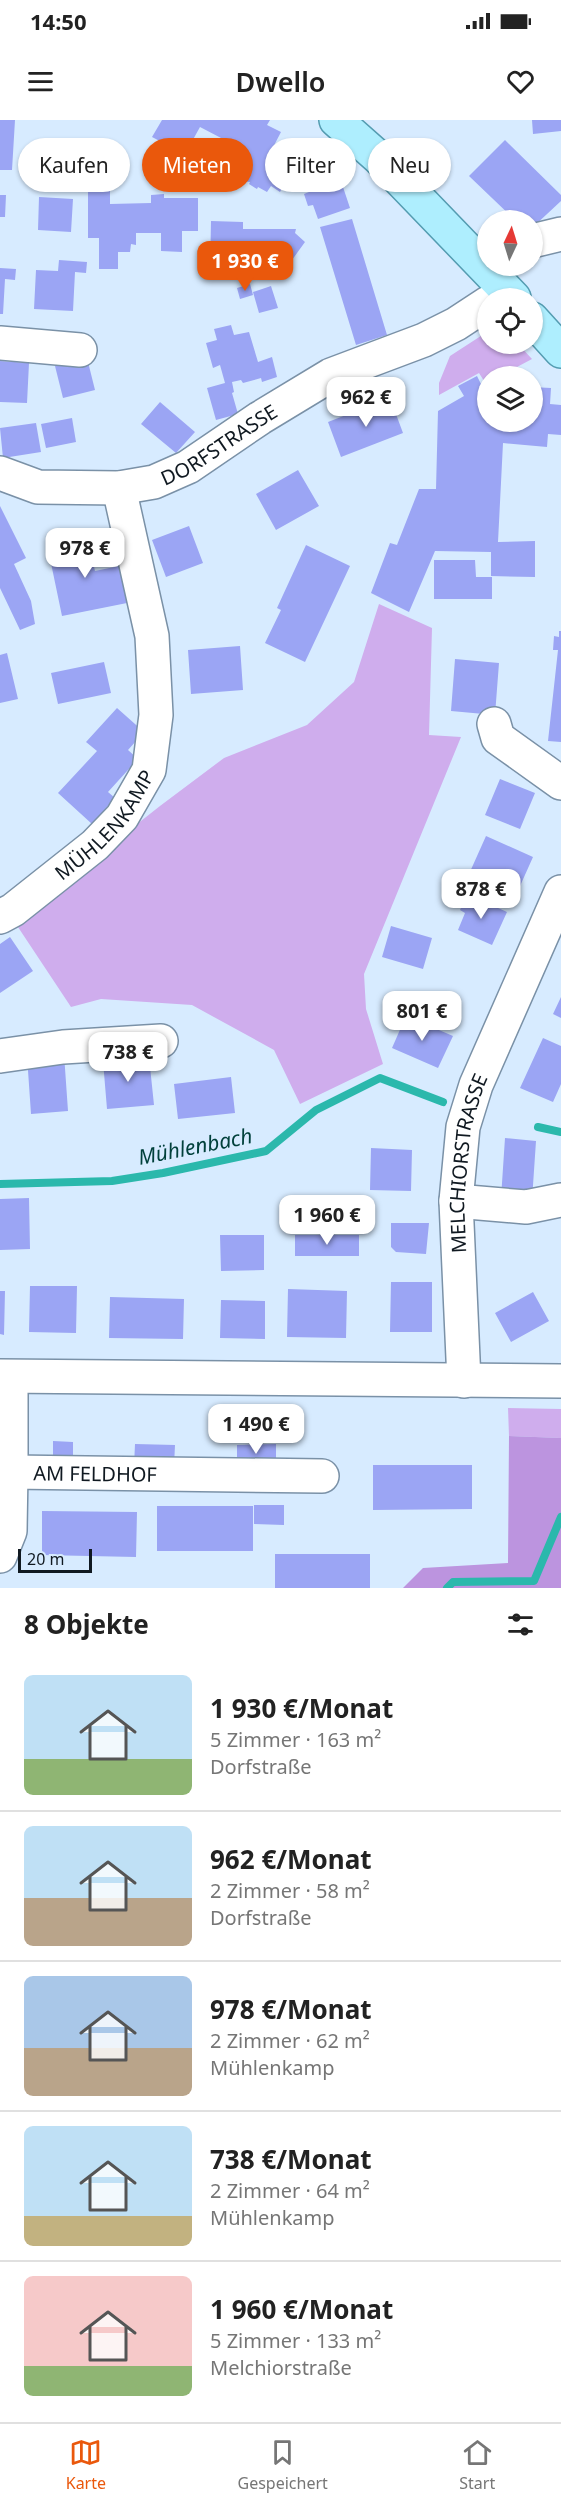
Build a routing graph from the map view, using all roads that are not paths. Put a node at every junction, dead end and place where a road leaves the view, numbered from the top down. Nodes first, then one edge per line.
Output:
1 (336, 120) edge
2 (561, 234) edge
3 (543, 238) edge
4 (477, 253) edge
5 (477, 311) edge
6 (543, 331) edge
7 (0, 343) edge
8 (80, 350) dead end
9 (561, 351) edge
10 (0, 473) edge
11 (119, 488) junction
12 (494, 724) dead end
13 (561, 783) edge
14 (561, 892) edge
15 (0, 917) edge
16 (161, 1041) dead end
17 (0, 1056) edge
18 (561, 1200) edge
19 (456, 1201) junction
20 (5, 1377) edge
21 (464, 1381) junction
22 (561, 1381) edge
23 (11, 1472) junction
24 (322, 1478) dead end
25 (0, 1556) edge

1 - 4 main road
2 - 3 street
5 - 11 street, DORFSTRASSE
6 - 9 main road
7 - 8 street
10 - 11 street, DORFSTRASSE
11 - 15 street, MÜHLENKAMP
12 - 13 street
14 - 19 street, MELCHIORSTRASSE
16 - 17 street
18 - 19 street
19 - 21 street, MELCHIORSTRASSE
20 - 21 street
20 - 23 street, AM FELDHOF
21 - 22 street
23 - 24 street, AM FELDHOF
23 - 25 street, AM FELDHOF

